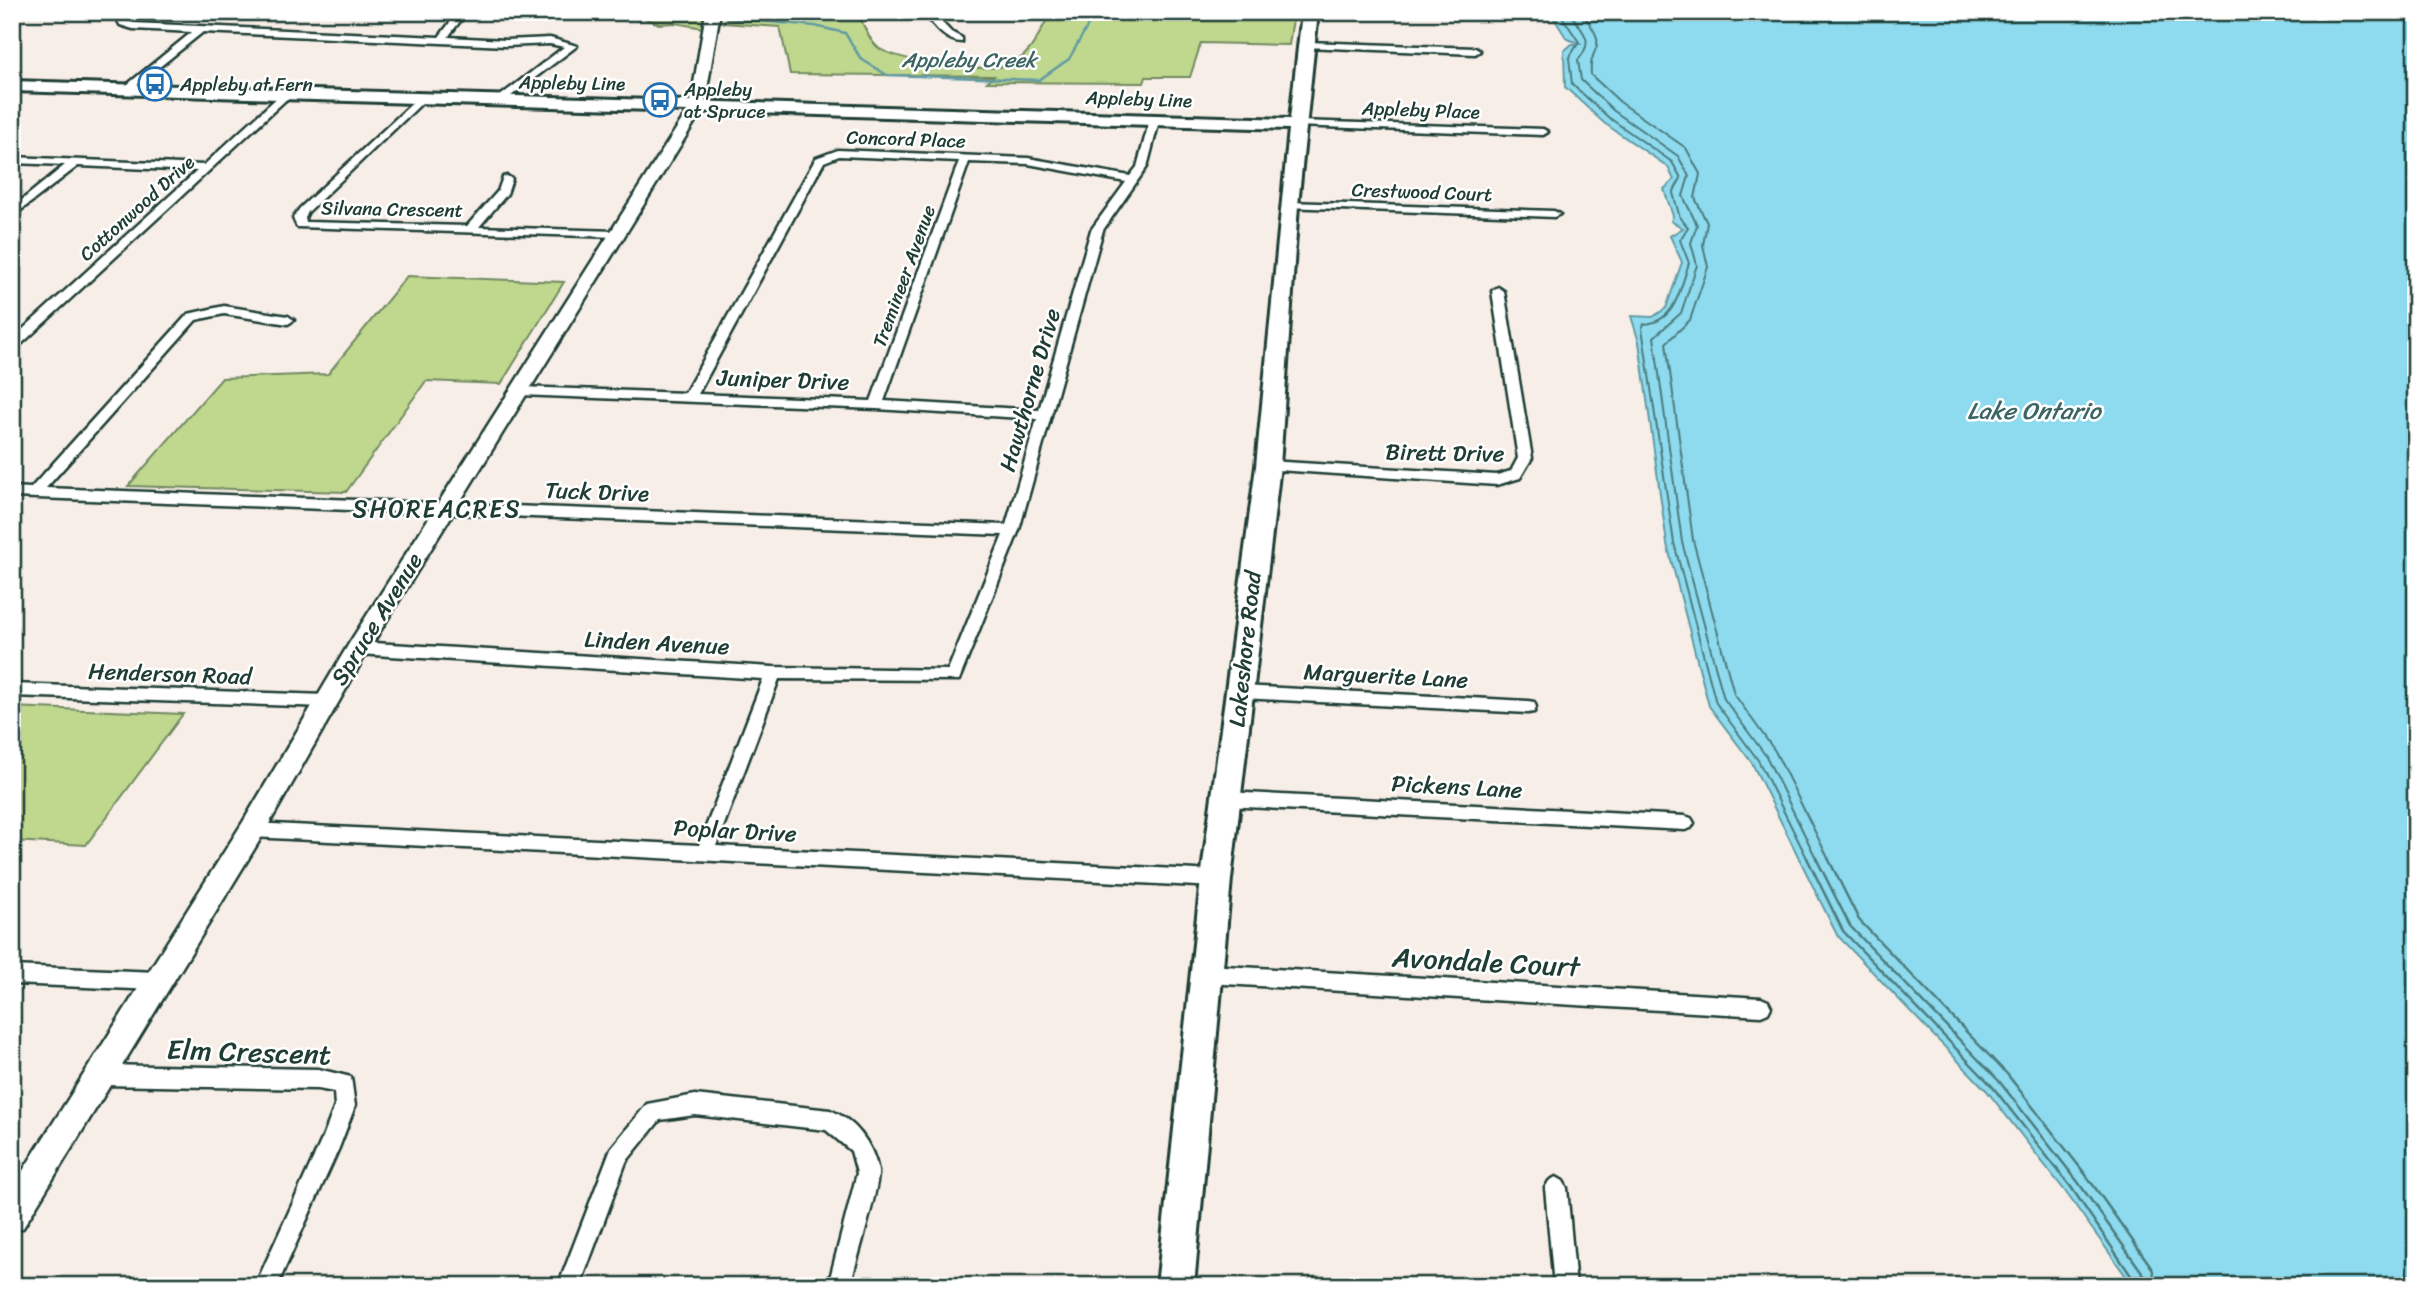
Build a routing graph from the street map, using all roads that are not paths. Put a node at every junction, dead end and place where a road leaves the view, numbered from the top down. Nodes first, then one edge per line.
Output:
1 (119, 12) edge
2 (463, 12) edge
3 (713, 12) edge
4 (927, 12) edge
5 (1310, 12) edge
6 (201, 29) junction
7 (443, 38) junction
8 (959, 40) dead end
9 (1307, 45) junction
10 (1475, 51) dead end
11 (12, 86) edge
12 (127, 90) junction
13 (286, 95) junction
14 (420, 99) junction
15 (499, 102) junction
16 (697, 107) junction
17 (1154, 121) junction
18 (1299, 124) junction
19 (1542, 132) dead end
20 (965, 159) junction
21 (12, 160) edge
22 (76, 162) junction
23 (206, 168) junction
24 (507, 179) dead end
25 (1133, 180) junction
26 (1289, 205) junction
27 (12, 214) edge
28 (1554, 214) dead end
29 (472, 228) junction
30 (617, 234) junction
31 (1498, 290) dead end
32 (288, 320) dead end
33 (12, 346) edge
34 (520, 391) junction
35 (690, 397) junction
36 (876, 405) junction
37 (1045, 415) junction
38 (1268, 466) junction
39 (36, 491) junction
40 (12, 492) edge
41 (445, 509) junction
42 (1012, 530) junction
43 (358, 648) junction
44 (773, 673) junction
45 (953, 676) joint
46 (12, 690) edge
47 (1241, 692) junction
48 (326, 701) junction
49 (1528, 706) dead end
50 (1226, 799) junction
51 (1685, 823) dead end
52 (252, 830) junction
53 (704, 854) junction
54 (1216, 880) junction
55 (1207, 974) junction
56 (12, 975) edge
57 (157, 981) junction
58 (1761, 1006) dead end
59 (101, 1075) junction
60 (1556, 1188) dead end
61 (12, 1217) edge
62 (266, 1286) edge
63 (569, 1286) edge
64 (839, 1286) edge
65 (1175, 1286) edge
66 (1565, 1286) edge

1 - 6 street
2 - 7 street
3 - 16 street, Spruce Avenue
4 - 8 street
5 - 9 main road, Lakeshore Road
6 - 7 street
6 - 12 street
7 - 15 street
9 - 10 street
9 - 18 main road, Lakeshore Road
11 - 12 main road, Appleby Line
12 - 13 main road, Appleby Line
13 - 14 main road, Appleby Line
13 - 23 street, Cottonwood Drive
14 - 15 main road, Appleby Line
14 - 29 street, Silvana Crescent
15 - 16 main road, Appleby Line
16 - 17 main road, Appleby Line
16 - 30 street, Spruce Avenue
17 - 18 main road, Appleby Line
17 - 25 street, Hawthorne Drive
18 - 19 street, Appleby Place
18 - 26 main road, Lakeshore Road
20 - 25 street, Concord Place
20 - 35 street, Concord Place
20 - 36 street, Tremineer Avenue
21 - 22 street
22 - 23 street
22 - 27 street
23 - 33 street, Cottonwood Drive
24 - 29 street
25 - 37 street, Hawthorne Drive
26 - 28 street, Crestwood Court
26 - 38 main road, Lakeshore Road
29 - 30 street, Silvana Crescent
30 - 34 street, Spruce Avenue
31 - 38 street, Birett Drive
32 - 39 street
34 - 35 street, Juniper Drive
34 - 41 street, Spruce Avenue
35 - 36 street, Juniper Drive
36 - 37 street, Juniper Drive
37 - 42 street, Hawthorne Drive
38 - 47 main road, Lakeshore Road
39 - 40 street, Tuck Drive
39 - 41 street, Tuck Drive
41 - 42 street, Tuck Drive
41 - 43 street, Spruce Avenue
42 - 45 street, Hawthorne Drive
43 - 44 street, Linden Avenue
43 - 48 street, Spruce Avenue
44 - 45 street, Linden Avenue
44 - 53 street
46 - 48 street, Henderson Road
47 - 49 street, Marguerite Lane
47 - 50 main road, Lakeshore Road
48 - 52 street, Spruce Avenue
50 - 51 street, Pickens Lane
50 - 54 main road, Lakeshore Road
52 - 53 street, Poplar Drive
52 - 57 street, Spruce Avenue
53 - 54 street, Poplar Drive
54 - 55 main road, Lakeshore Road
55 - 58 street, Avondale Court
55 - 65 main road, Lakeshore Road
56 - 57 street
57 - 59 street, Spruce Avenue
59 - 61 street, Spruce Avenue
59 - 62 street, Elm Crescent
60 - 66 street
63 - 64 street

